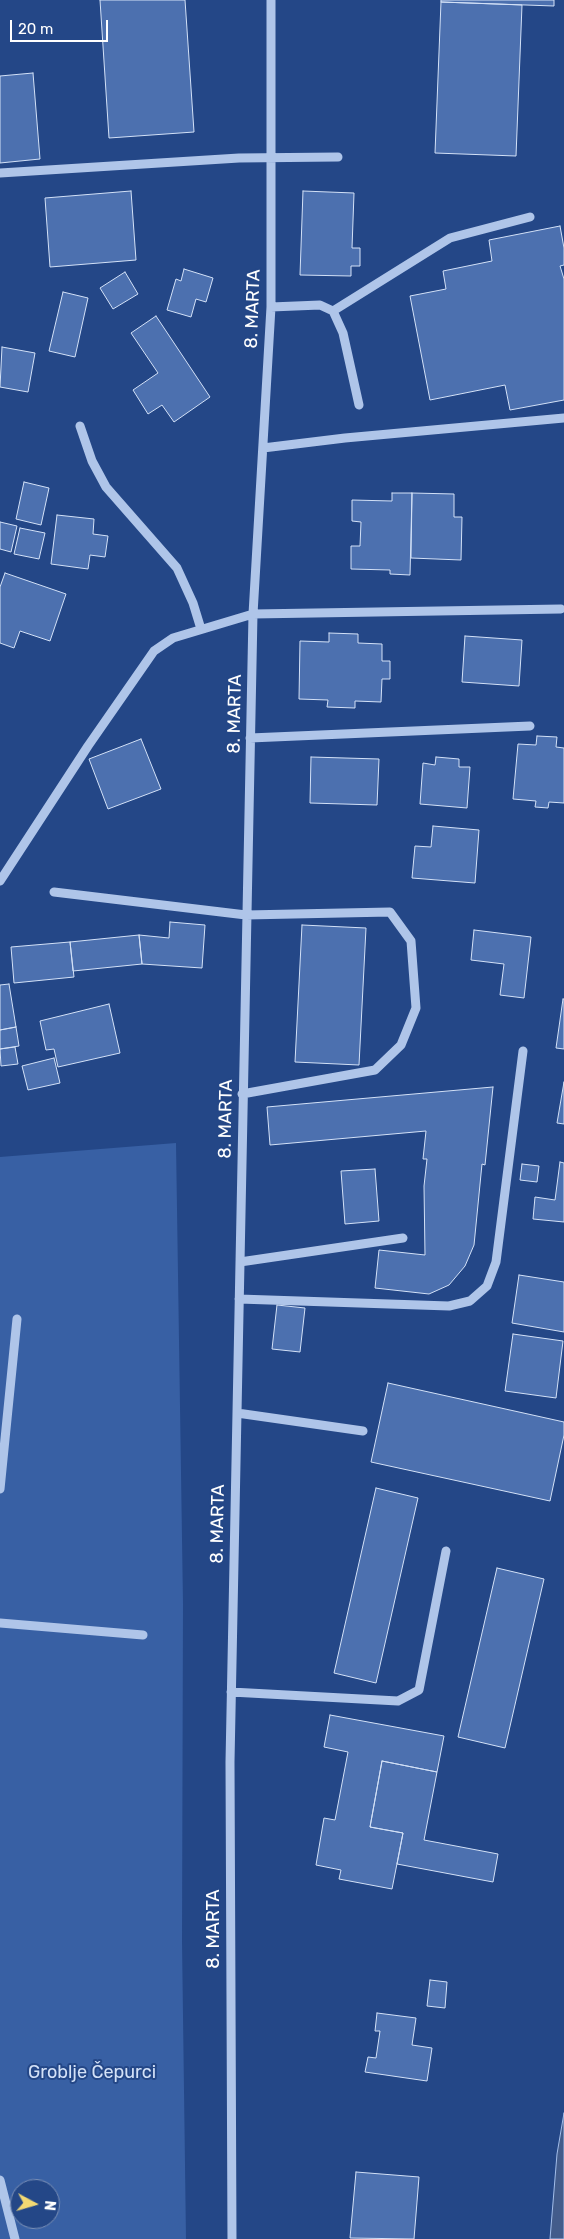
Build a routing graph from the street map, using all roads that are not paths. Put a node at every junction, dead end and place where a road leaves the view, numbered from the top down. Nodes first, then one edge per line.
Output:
1 (272, 0) edge
2 (338, 157) dead end
3 (270, 158) junction
4 (0, 174) edge
5 (530, 217) dead end
6 (271, 307) junction
7 (334, 311) junction
8 (358, 405) dead end
9 (564, 418) edge
10 (80, 426) dead end
11 (263, 448) junction
12 (561, 609) dead end
13 (253, 614) junction
14 (202, 628) junction
15 (530, 726) dead end
16 (250, 738) junction
17 (0, 881) edge
18 (54, 892) dead end
19 (246, 915) junction
20 (523, 1051) dead end
21 (242, 1094) junction
22 (403, 1238) dead end
23 (240, 1262) junction
24 (239, 1299) junction
25 (17, 1319) dead end
26 (237, 1413) junction
27 (363, 1431) dead end
28 (0, 1489) edge
29 (446, 1551) dead end
30 (0, 1623) edge
31 (143, 1635) dead end
32 (232, 1692) junction
33 (0, 2180) edge
34 (15, 2239) edge
35 (232, 2239) edge

1 - 3 street, 8. MARTA
2 - 3 street
3 - 4 street
3 - 6 street, 8. MARTA
5 - 7 street
6 - 7 street
6 - 11 street, 8. MARTA
7 - 8 street
9 - 11 street
10 - 14 street
11 - 13 street, 8. MARTA
12 - 13 street
13 - 14 street
13 - 16 street, 8. MARTA
14 - 17 street
15 - 16 street
16 - 19 street, 8. MARTA
18 - 19 street
19 - 21 street, 8. MARTA
19 - 21 street
20 - 24 street
21 - 23 street, 8. MARTA
22 - 23 street
23 - 24 street, 8. MARTA
24 - 26 street, 8. MARTA
25 - 28 street
26 - 27 street
26 - 32 street, 8. MARTA
29 - 32 street
30 - 31 street
32 - 35 street, 8. MARTA
33 - 34 street

